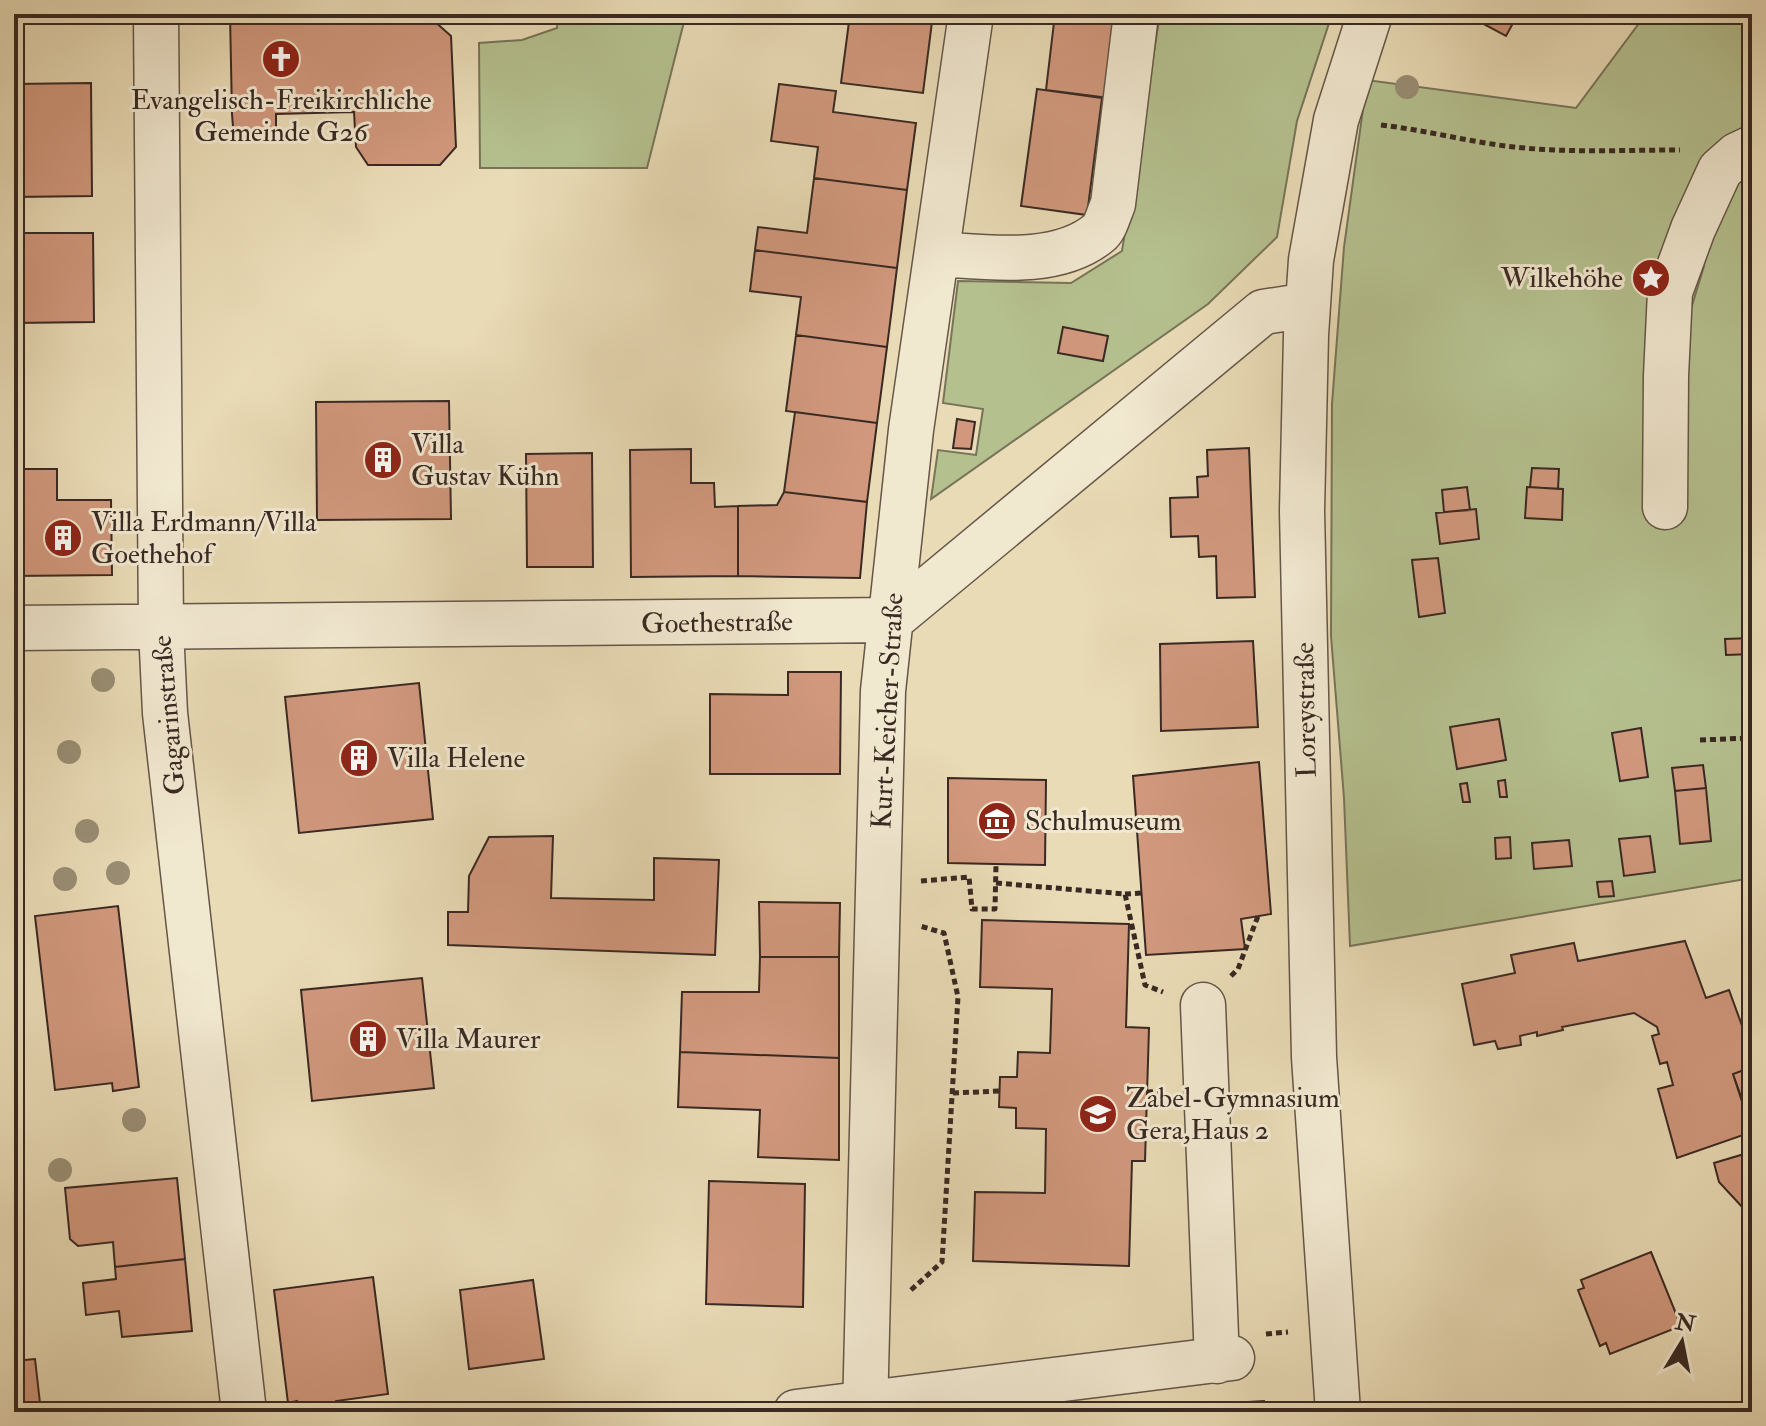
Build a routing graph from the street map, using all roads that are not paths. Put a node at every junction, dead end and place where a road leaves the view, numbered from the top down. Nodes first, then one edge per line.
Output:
1 (156, 14) edge
2 (971, 14) edge
3 (1136, 14) edge
4 (1370, 14) edge
5 (1752, 148) edge
6 (937, 254) junction
7 (1308, 305) junction
8 (1665, 507) dead end
9 (891, 620) junction
10 (14, 628) edge
11 (161, 629) junction
12 (1203, 1005) road end
13 (865, 1408) edge
14 (244, 1412) edge
15 (796, 1412) edge
16 (1338, 1412) edge

1 - 11 street, Gagarinstraße
2 - 6 street, Kurt-Keicher-Straße
3 - 6 street
4 - 7 street, Loreystraße
5 - 8 street
6 - 9 street, Kurt-Keicher-Straße
7 - 9 street
7 - 16 street, Loreystraße
9 - 11 street, Goethestraße
9 - 13 street, Kurt-Keicher-Straße
10 - 11 street, Goethestraße
11 - 14 street, Gagarinstraße
12 - 13 street
13 - 15 street

